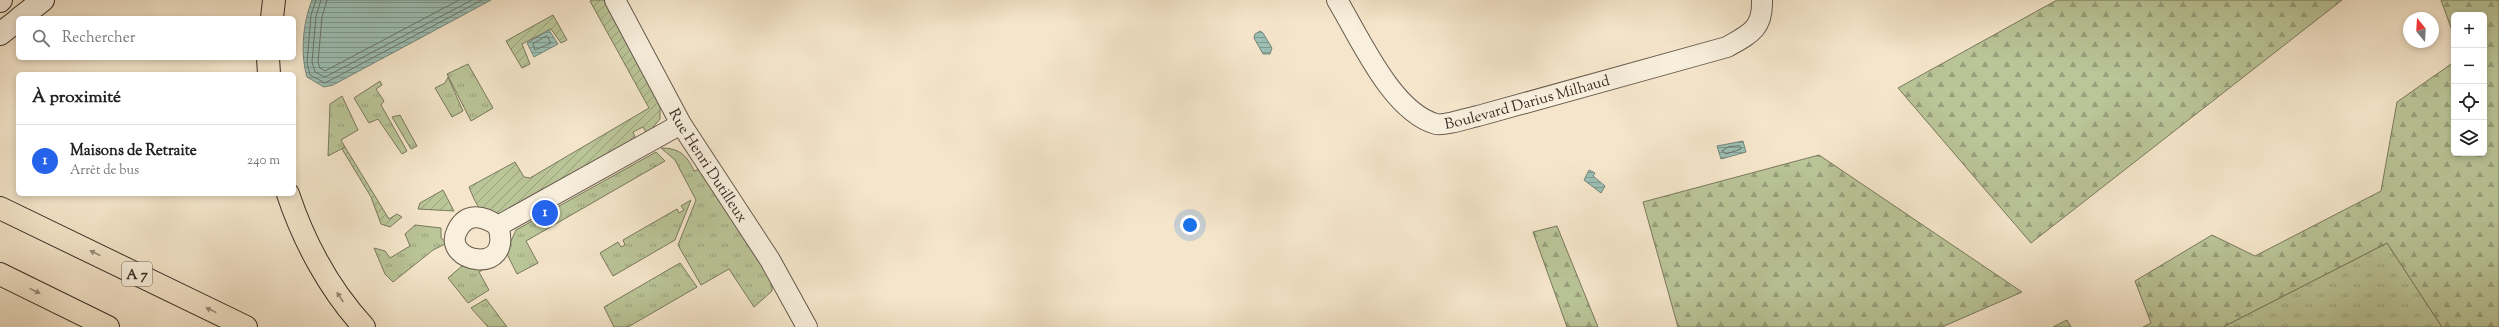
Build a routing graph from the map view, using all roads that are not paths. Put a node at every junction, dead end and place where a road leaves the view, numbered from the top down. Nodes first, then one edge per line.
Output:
1 (44, 0) edge
2 (615, 0) edge
3 (1337, 0) edge
4 (1762, 8) edge
5 (23, 16) edge
6 (16, 21) edge
7 (0, 34) edge
8 (268, 60) edge
9 (269, 72) edge
10 (682, 124) junction
11 (289, 196) edge
12 (0, 205) edge
13 (0, 208) edge
14 (28, 220) junction
15 (498, 226) dead end
16 (0, 274) edge
17 (108, 327) edge
18 (246, 327) edge
19 (364, 327) edge
20 (807, 327) edge

1 - 5 main road
2 - 10 street, Rue Henri Dutilleux
3 - 4 street, Boulevard Darius Milhaud
6 - 7 main road
8 - 9 highway
10 - 15 street
10 - 20 street, Rue Henri Dutilleux
19 -> 11 highway
12 - 14 highway
13 - 14 highway, A 7
18 -> 14 highway, A 7
16 -> 17 highway

